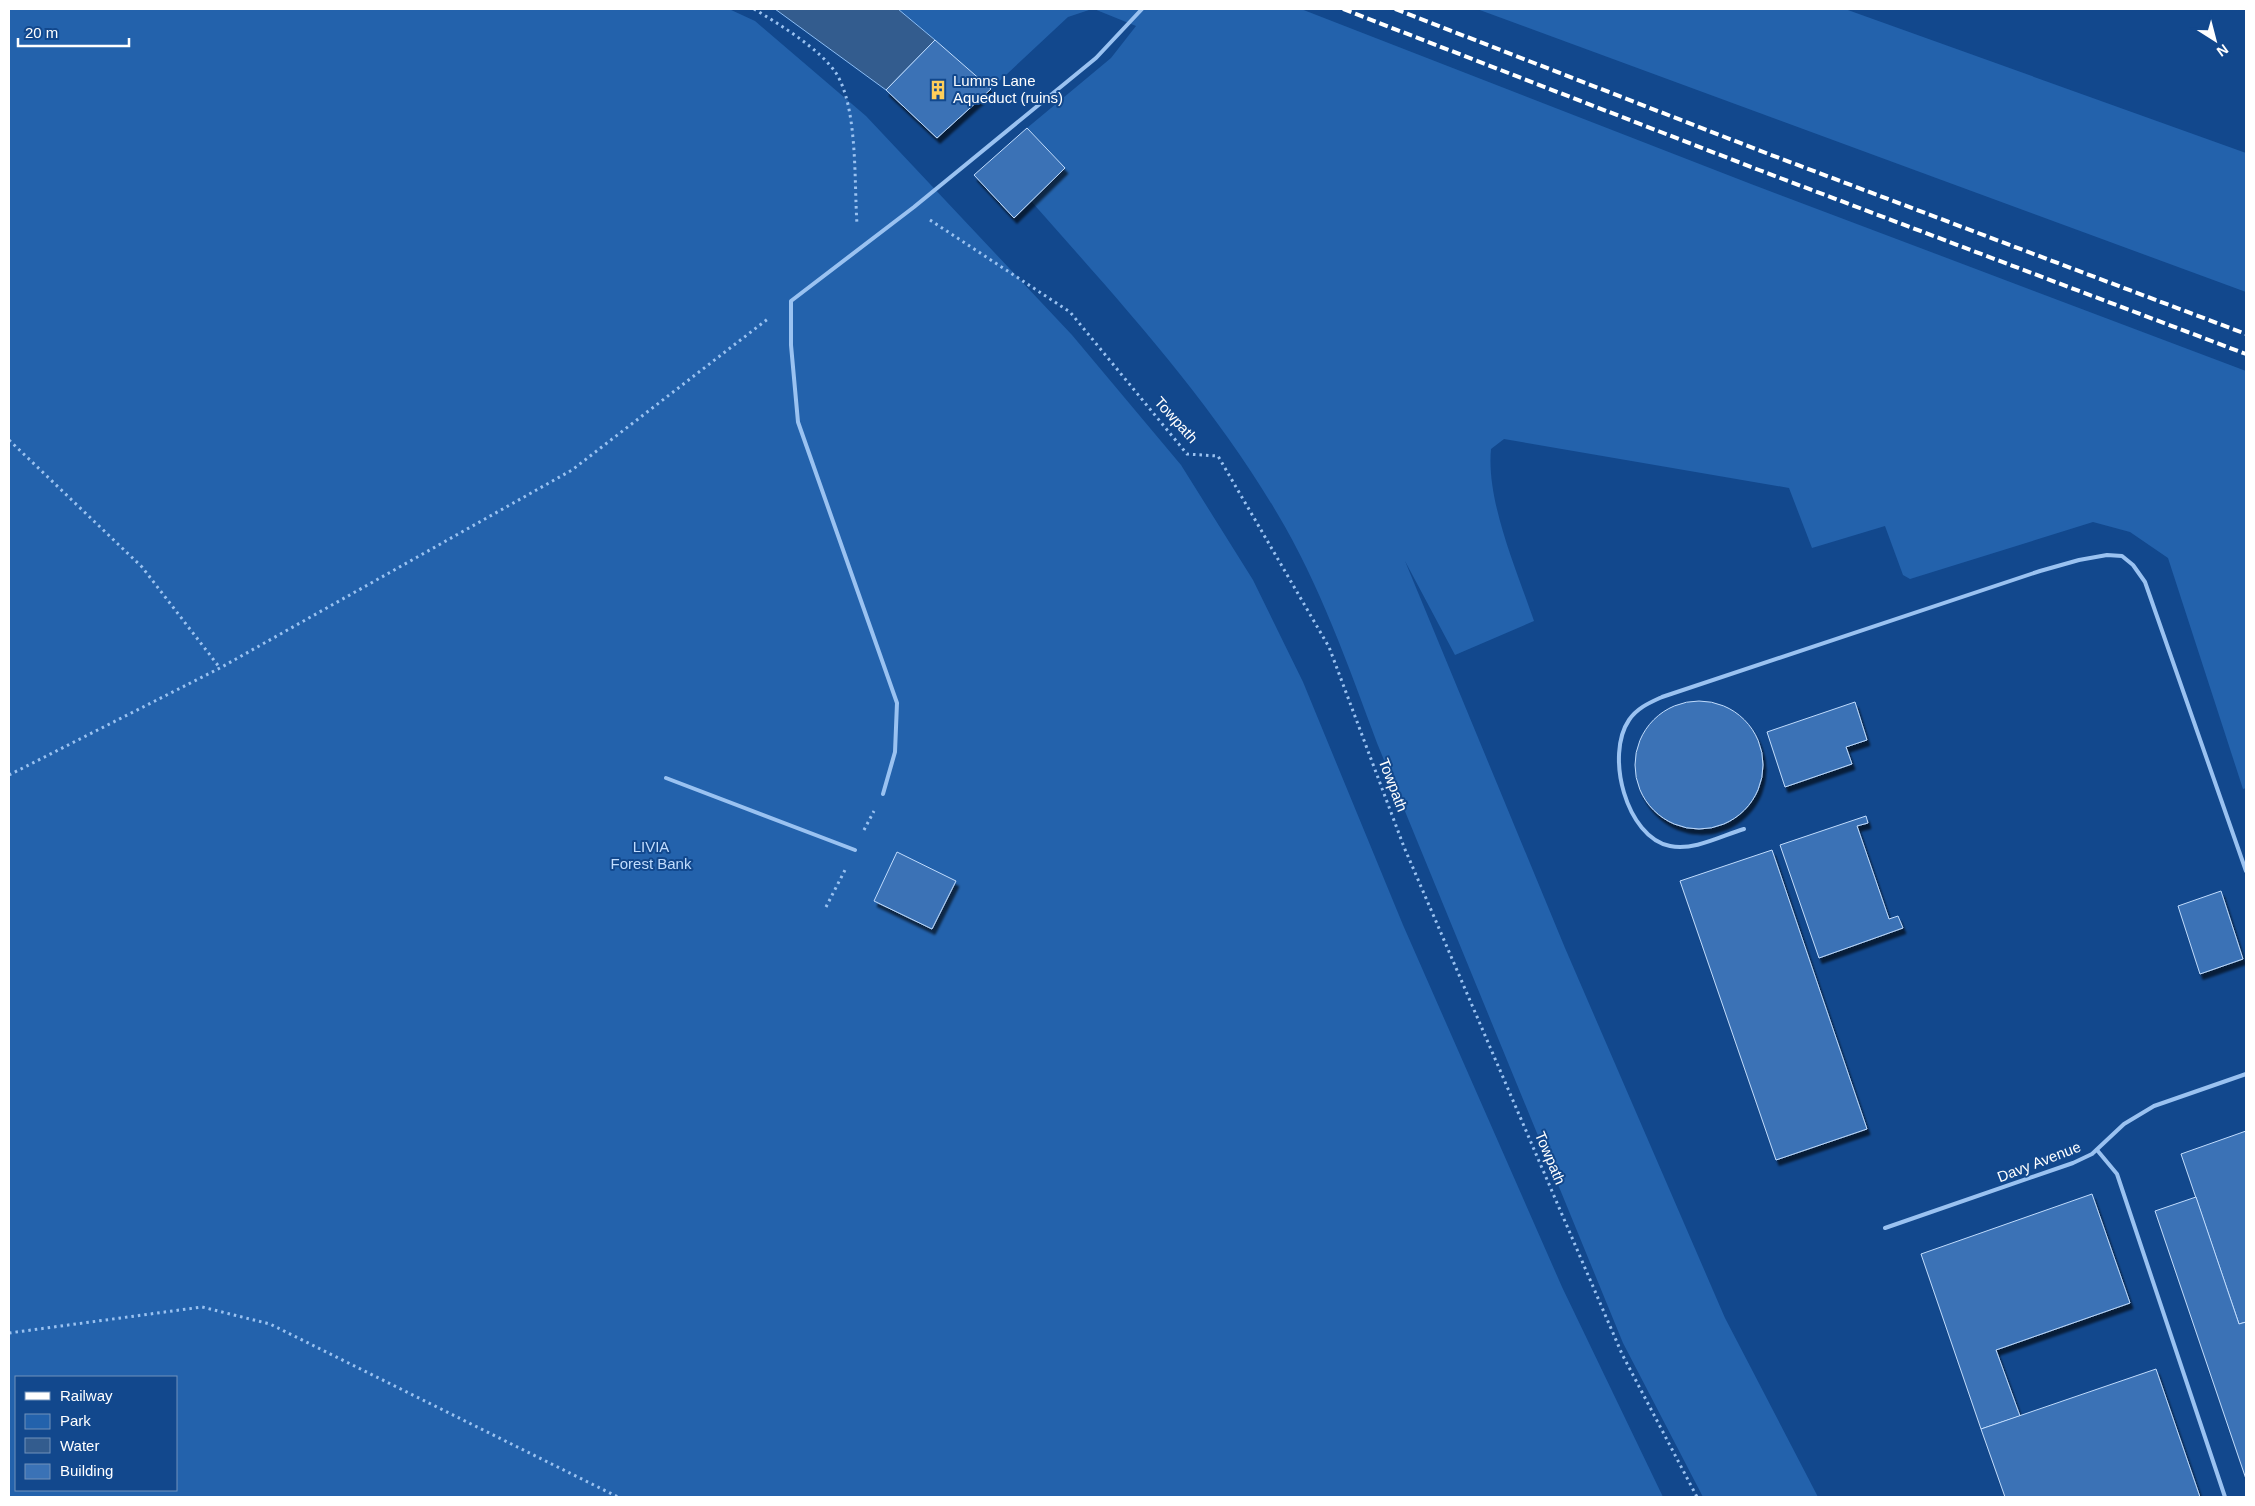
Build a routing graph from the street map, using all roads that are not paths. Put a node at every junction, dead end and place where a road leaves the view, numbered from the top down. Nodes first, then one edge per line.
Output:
1 (1142, 9) edge
2 (666, 778) dead end
3 (882, 794) dead end
4 (1744, 829) dead end
5 (855, 850) dead end
6 (2246, 870) edge
7 (2246, 1074) edge
8 (2097, 1150) junction
9 (1885, 1228) dead end
10 (2225, 1497) edge

1 - 3 lane
2 - 5 lane
4 - 6 lane
7 - 8 lane, Davy Avenue
8 - 9 lane, Davy Avenue
8 - 10 lane

